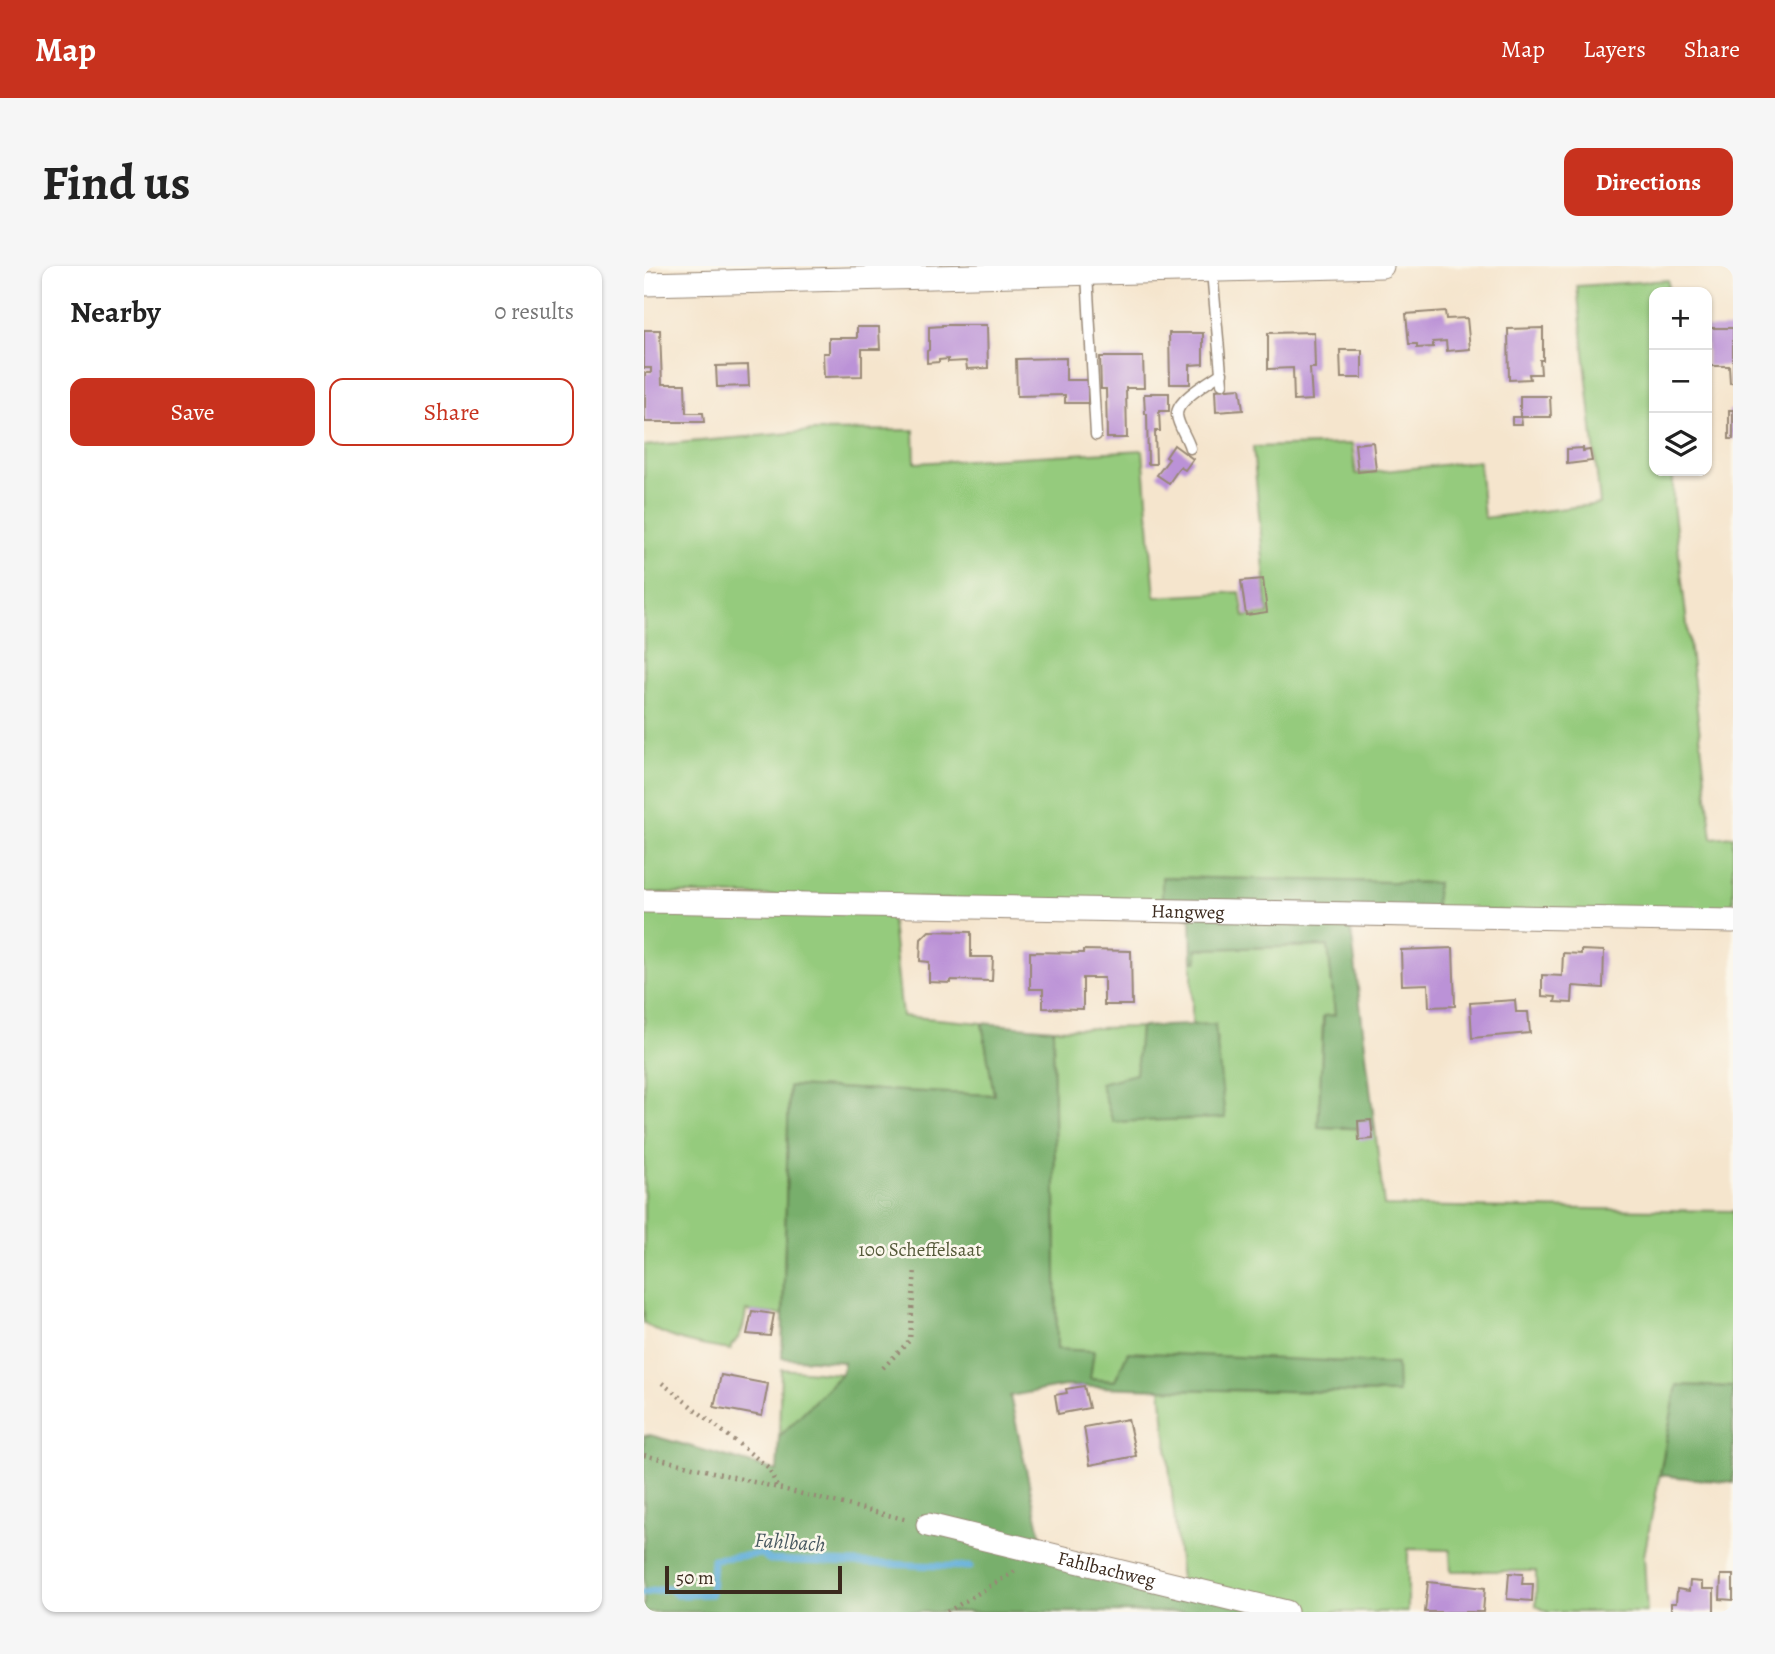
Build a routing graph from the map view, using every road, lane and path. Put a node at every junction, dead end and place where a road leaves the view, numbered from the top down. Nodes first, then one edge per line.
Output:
1 (1382, 266) edge
2 (1212, 271) junction
3 (1087, 274) junction
4 (644, 284) edge
5 (1096, 435) dead end
6 (1190, 448) dead end
7 (644, 901) edge
8 (1733, 921) edge
9 (915, 1268) dead end
10 (883, 1368) dead end
11 (663, 1383) dead end
12 (644, 1455) edge
13 (777, 1488) junction
14 (929, 1525) joint
15 (1039, 1552) junction
16 (947, 1612) edge
17 (1286, 1612) edge

1 - 2 street
2 - 3 street
2 - 6 lane
3 - 4 street
3 - 5 lane
7 - 8 street, Hangweg
9 - 10 path
11 - 13 path
12 - 13 path
13 - 14 path
14 - 15 street, Fahlbachweg
15 - 16 path
15 - 17 street, Fahlbachweg

